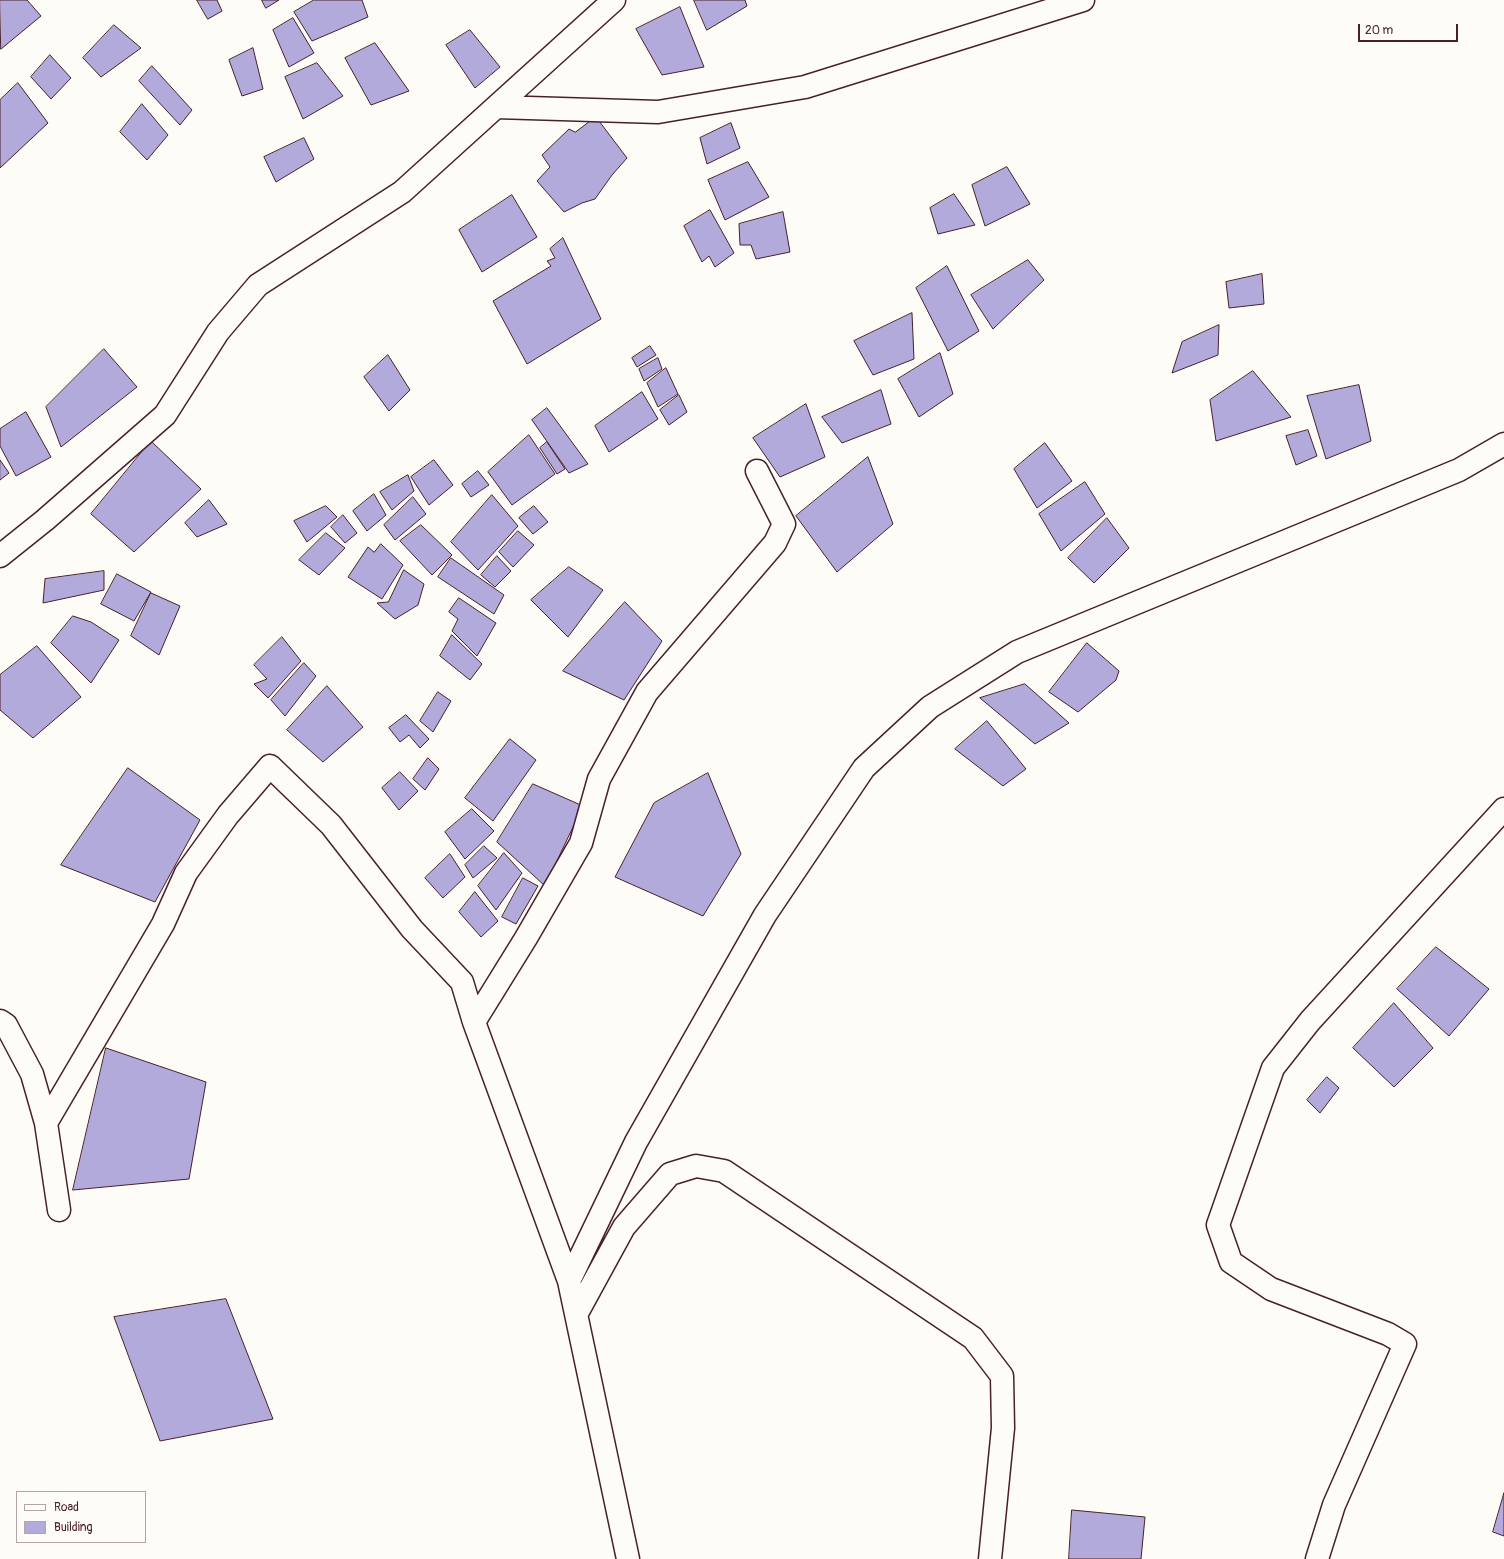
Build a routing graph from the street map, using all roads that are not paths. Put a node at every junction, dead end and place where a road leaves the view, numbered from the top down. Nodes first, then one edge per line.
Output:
1 (614, 0) edge
2 (1083, 0) edge
3 (496, 107) junction
4 (1504, 444) edge
5 (757, 471) dead end
6 (0, 556) edge
7 (1504, 809) edge
8 (0, 1021) edge
9 (474, 1022) junction
10 (46, 1123) junction
11 (59, 1210) dead end
12 (569, 1281) junction
13 (577, 1313) junction
14 (628, 1559) edge
15 (990, 1559) edge
16 (1317, 1559) edge

1 - 3 street
2 - 3 street
3 - 6 street
4 - 12 street
5 - 9 street
7 - 16 street
8 - 10 street
9 - 10 street
9 - 12 street
10 - 11 street
12 - 13 street
13 - 14 street
13 - 15 street

